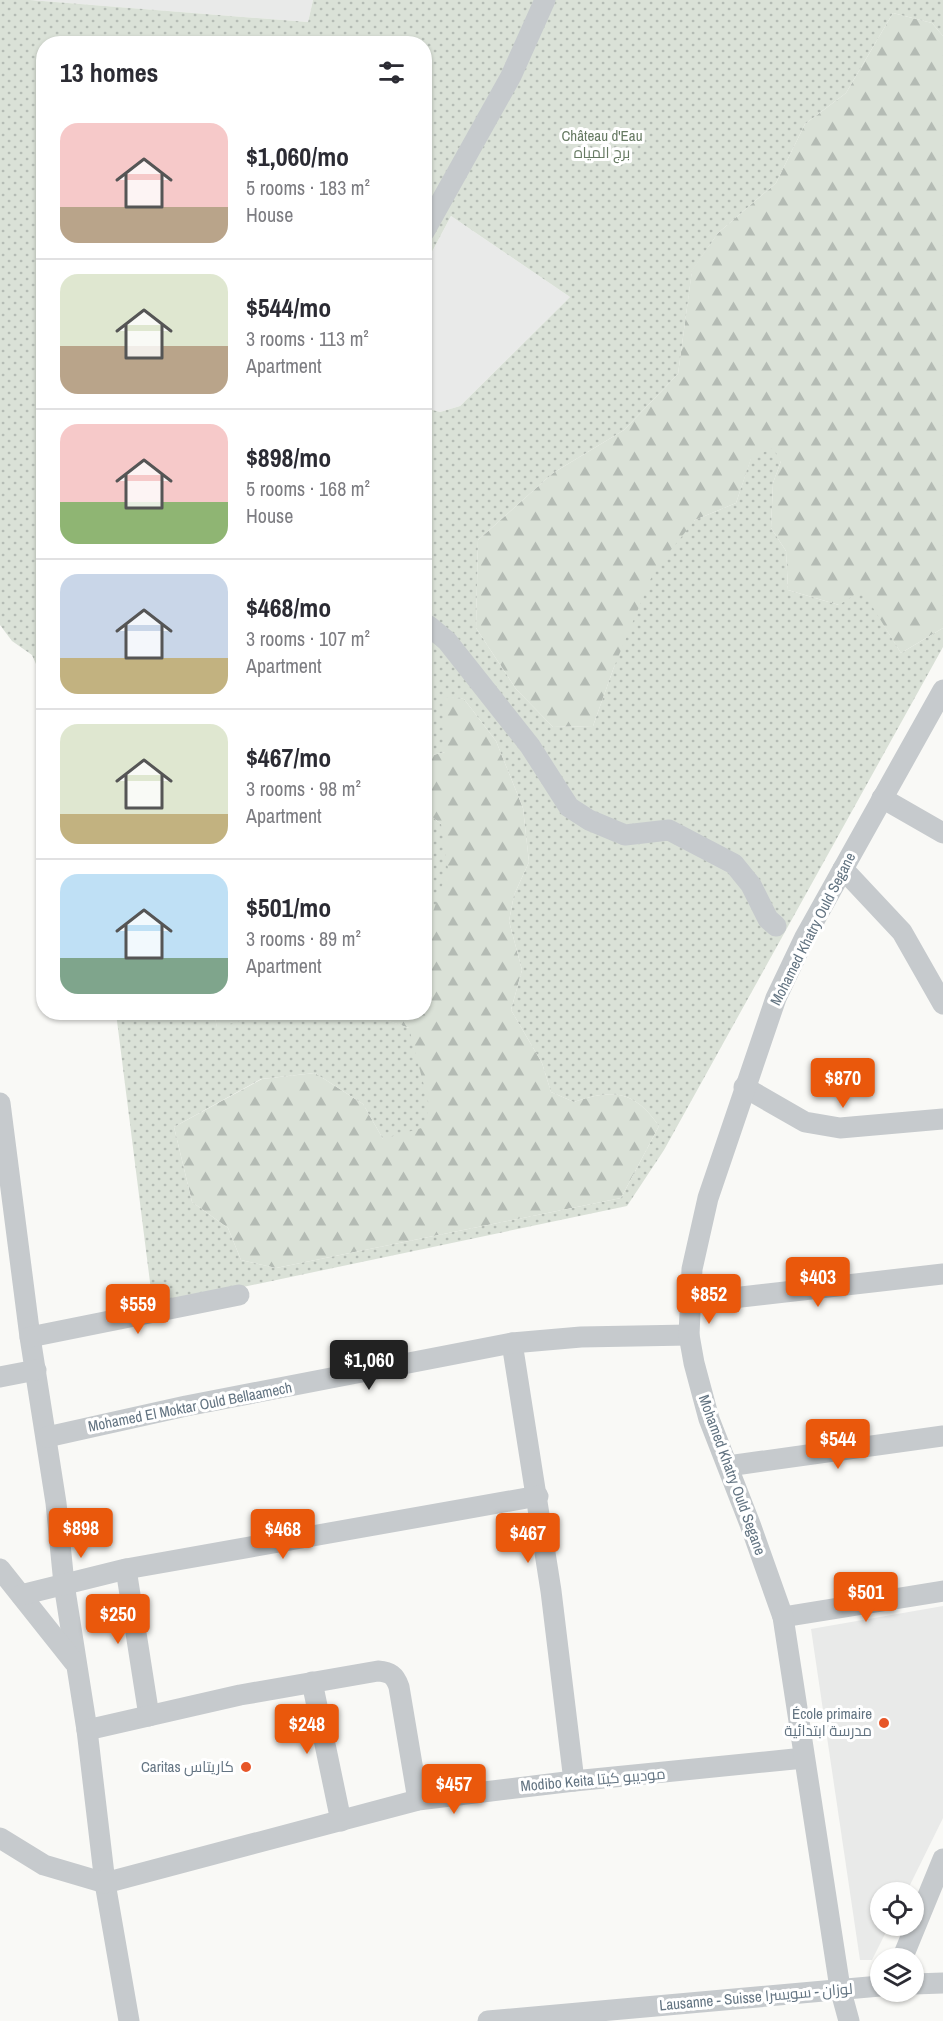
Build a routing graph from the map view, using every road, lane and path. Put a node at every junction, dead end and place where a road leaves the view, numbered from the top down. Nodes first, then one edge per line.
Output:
1 (544, 0) edge
2 (432, 218) edge
3 (432, 629) edge
4 (943, 690) edge
5 (882, 798) junction
6 (943, 833) edge
7 (843, 869) junction
8 (776, 926) dead end
9 (943, 1004) edge
10 (744, 1087) junction
11 (0, 1103) edge
12 (943, 1119) edge
13 (5, 1183) edge
14 (943, 1274) edge
15 (239, 1295) dead end
16 (689, 1304) junction
17 (689, 1335) junction
18 (30, 1337) junction
19 (512, 1343) junction
20 (36, 1370) junction
21 (0, 1377) edge
22 (943, 1436) edge
23 (47, 1437) junction
24 (728, 1466) junction
25 (538, 1496) junction
26 (0, 1569) edge
27 (126, 1569) junction
28 (64, 1584) junction
29 (943, 1591) edge
30 (21, 1595) junction
31 (783, 1617) junction
32 (74, 1662) junction
33 (312, 1682) junction
34 (149, 1716) junction
35 (87, 1730) junction
36 (804, 1758) junction
37 (574, 1781) junction
38 (418, 1800) junction
39 (341, 1821) junction
40 (0, 1838) edge
41 (943, 1859) edge
42 (105, 1883) junction
43 (907, 1948) edge
44 (943, 1983) edge
45 (924, 1984) edge
46 (870, 1986) edge
47 (840, 1988) junction
48 (129, 2021) edge
49 (488, 2021) edge
50 (849, 2021) edge

1 - 2 street
3 - 8 street
4 - 5 street, Mohamed Khatry Ould Segane
5 - 6 street
5 - 7 street, Mohamed Khatry Ould Segane
7 - 9 street
7 - 10 street, Mohamed Khatry Ould Segane
10 - 12 street
10 - 16 street, Mohamed Khatry Ould Segane
11 - 13 street
13 - 18 street
14 - 16 street
15 - 18 street
16 - 17 street, Mohamed Khatry Ould Segane
17 - 19 street, Mohamed El Moktar Ould Bellaamech
17 - 24 street, Mohamed Khatry Ould Segane
18 - 20 street
19 - 23 street, Mohamed El Moktar Ould Bellaamech
19 - 25 street
20 - 21 street
20 - 23 street
22 - 24 street
23 - 28 street
24 - 31 street, Mohamed Khatry Ould Segane
25 - 27 street
25 - 37 street
26 - 30 street
27 - 28 street
27 - 34 street
28 - 30 street
28 - 32 street
29 - 31 street
30 - 32 street
31 - 36 street, Mohamed Khatry Ould Segane
32 - 35 street
33 - 34 street
33 - 38 street
33 - 39 street
34 - 35 street
35 - 42 street
36 - 37 street, Modibo Keita موديبو كيتا
36 - 47 street, Mohamed Khatry Ould Segane
37 - 38 street, Modibo Keita موديبو كيتا
38 - 39 street, Modibo Keita موديبو كيتا
39 - 42 street, Modibo Keita موديبو كيتا
40 - 42 street
41 - 43 street
42 - 48 street
44 - 45 street
46 - 47 street, Lausanne - Suisse لوزان - سويسرا
47 - 49 street, Lausanne - Suisse لوزان - سويسرا
47 - 50 street, Mohamed Khatry Ould Segane

